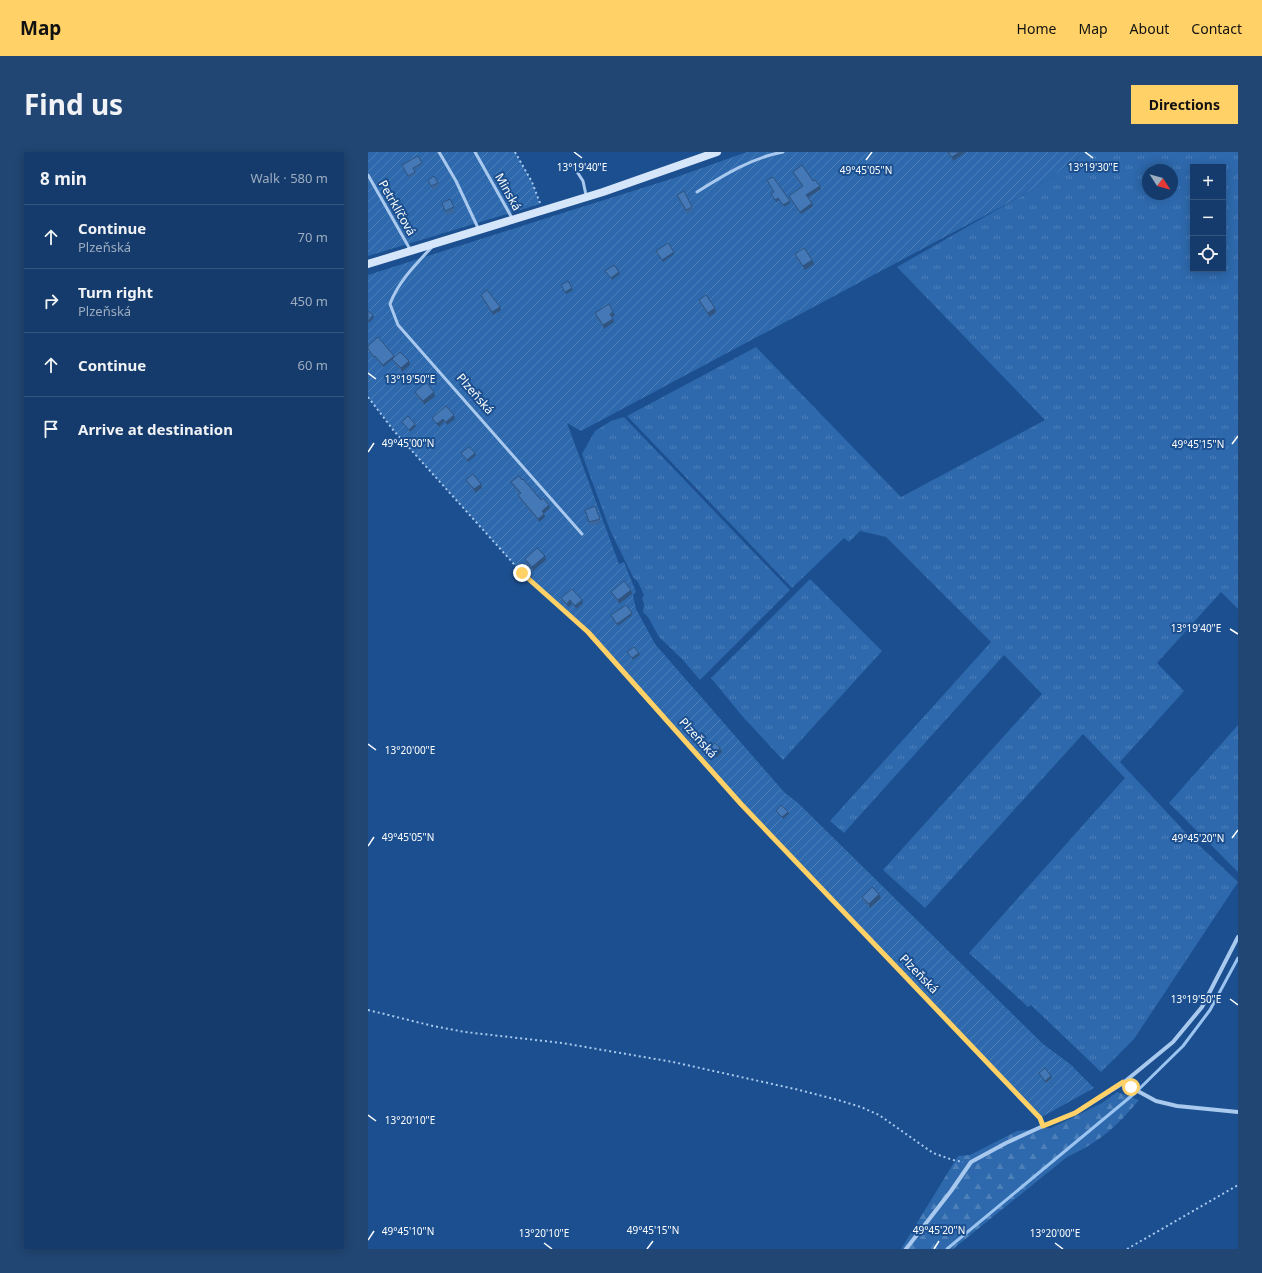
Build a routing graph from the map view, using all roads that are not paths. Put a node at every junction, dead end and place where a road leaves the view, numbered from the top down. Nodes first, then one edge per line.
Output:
1 (439, 152) edge
2 (475, 152) edge
3 (718, 152) edge
4 (783, 152) edge
5 (572, 164) dead end
6 (368, 175) edge
7 (698, 192) dead end
8 (587, 197) junction
9 (513, 220) junction
10 (479, 230) junction
11 (434, 243) junction
12 (411, 251) junction
13 (368, 264) edge
14 (582, 534) dead end
15 (588, 632) road end
16 (1238, 937) edge
17 (1123, 1082) junction
18 (1238, 1112) edge
19 (1043, 1126) junction
20 (906, 1249) edge

1 - 10 lane
2 - 9 lane, Minská
3 - 8 main road
4 - 7 lane
5 - 8 lane
6 - 12 lane, Petrklíčová
8 - 9 main road
9 - 10 main road
10 - 11 main road
11 - 12 main road
11 - 14 lane, Plzeňská
12 - 13 main road
15 - 19 lane, Plzeňská
16 - 17 street
17 - 18 street
17 - 19 street
19 - 20 street

